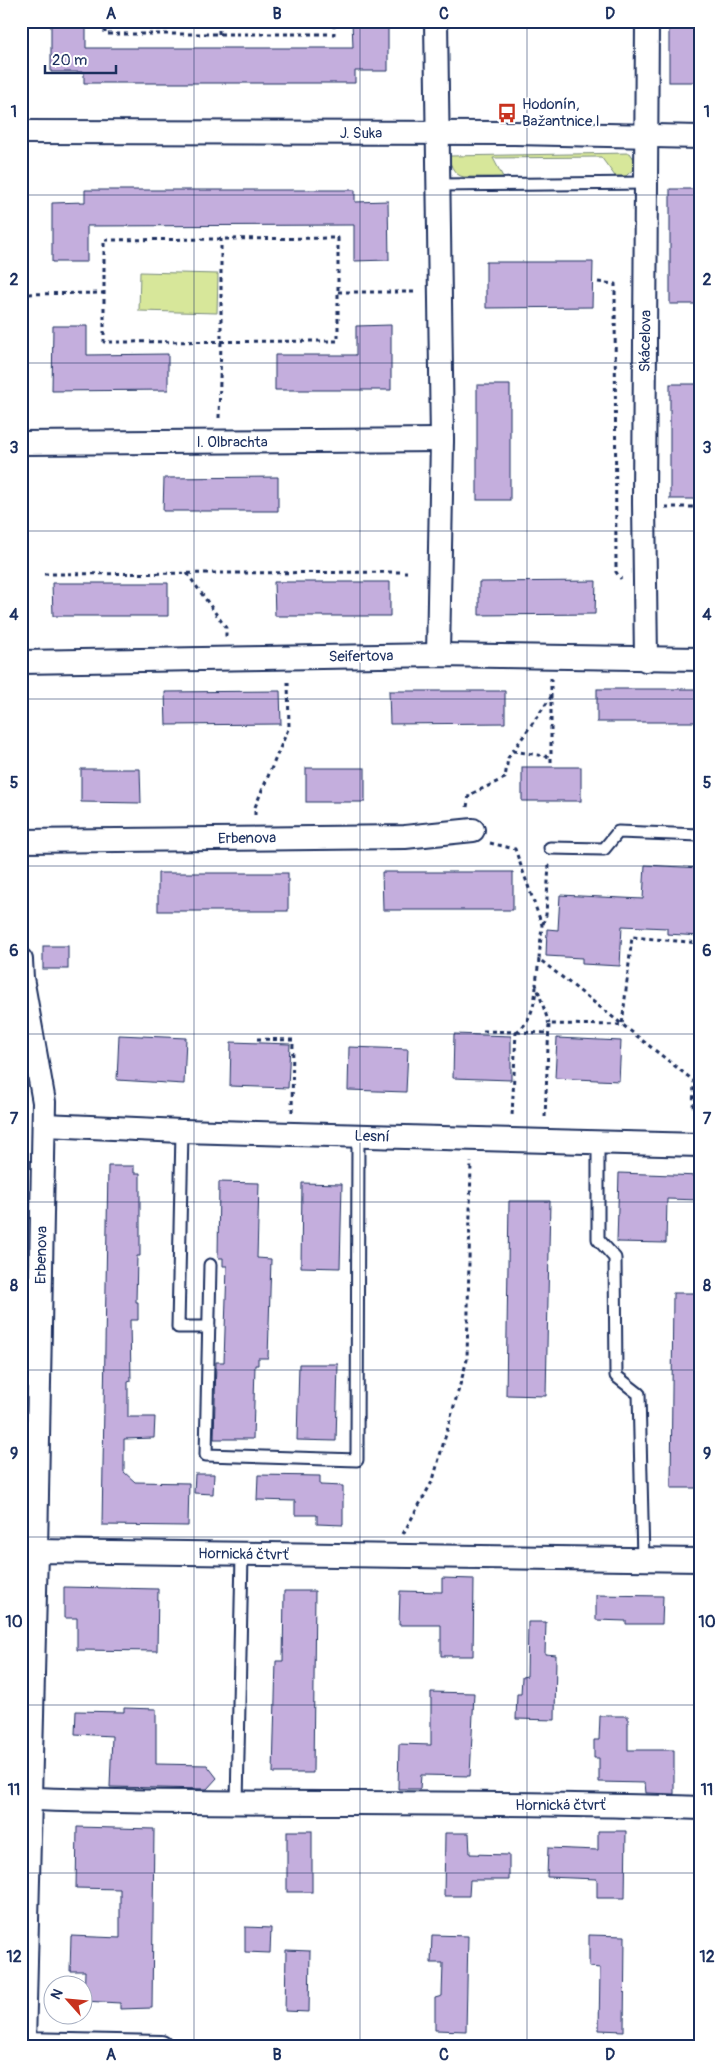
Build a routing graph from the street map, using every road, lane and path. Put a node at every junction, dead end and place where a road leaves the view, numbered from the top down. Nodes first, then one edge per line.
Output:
1 (105, 21) edge
2 (219, 21) edge
3 (334, 21) edge
4 (436, 21) edge
5 (647, 21) edge
6 (219, 34) junction
7 (21, 132) edge
8 (436, 134) junction
9 (700, 136) edge
10 (648, 137) junction
11 (646, 183) junction
12 (437, 185) junction
13 (221, 239) junction
14 (598, 282) dead end
15 (338, 292) junction
16 (440, 292) junction
17 (104, 293) junction
18 (21, 294) edge
19 (221, 342) junction
20 (442, 440) junction
21 (218, 442) junction
22 (21, 443) edge
23 (657, 507) dead end
24 (700, 507) edge
25 (407, 572) dead end
26 (187, 573) junction
27 (44, 574) dead end
28 (625, 584) dead end
29 (438, 655) junction
30 (288, 658) junction
31 (552, 658) junction
32 (227, 659) junction
33 (700, 659) edge
34 (646, 660) junction
35 (21, 662) edge
36 (551, 697) junction
37 (513, 751) junction
38 (469, 830) junction
39 (700, 835) edge
40 (256, 838) junction
41 (21, 841) edge
42 (550, 848) joint
43 (542, 925) junction
44 (700, 943) edge
45 (21, 960) edge
46 (539, 960) junction
47 (536, 984) junction
48 (549, 1024) junction
49 (622, 1025) junction
50 (483, 1031) dead end
51 (516, 1032) junction
52 (548, 1033) junction
53 (256, 1039) dead end
54 (693, 1110) dead end
55 (512, 1116) dead end
56 (545, 1117) dead end
57 (44, 1125) junction
58 (182, 1131) junction
59 (291, 1134) junction
60 (358, 1135) junction
61 (471, 1139) junction
62 (598, 1143) junction
63 (700, 1145) edge
64 (210, 1265) dead end
65 (209, 1327) junction
66 (36, 1552) junction
67 (242, 1554) junction
68 (390, 1556) junction
69 (643, 1559) junction
70 (700, 1560) edge
71 (32, 1799) junction
72 (237, 1804) junction
73 (700, 1808) edge
74 (161, 2047) edge

1 - 6 path
2 - 6 path
3 - 6 path
4 - 8 street
5 - 10 street, Skácelova
7 - 8 street, J. Suka
8 - 10 street, J. Suka
8 - 12 street
9 - 10 street, J. Suka
10 - 11 street, Skácelova
11 - 12 lane
11 - 34 street, Skácelova
12 - 16 street
13 - 15 path
13 - 17 path
13 - 19 path
14 - 28 path
15 - 16 path
15 - 19 path
16 - 20 street
17 - 18 path
17 - 19 path
19 - 21 path
20 - 21 street, I. Olbrachta
20 - 29 street
21 - 22 street, I. Olbrachta
23 - 24 path
25 - 26 path
26 - 27 path
26 - 32 path
29 - 30 street, Seifertova
29 - 31 street, Seifertova
30 - 32 street, Seifertova
30 - 40 path
31 - 34 street, Seifertova
31 - 36 path
32 - 35 street, Seifertova
33 - 34 street, Seifertova
36 - 37 path
36 - 37 path
37 - 38 path
38 - 40 street, Erbenova
38 - 43 path
39 - 42 lane
40 - 41 street, Erbenova
42 - 43 path
43 - 46 path
44 - 49 path
45 - 57 street, Erbenova
46 - 47 path
46 - 49 path
47 - 48 path
47 - 51 path
48 - 49 path
48 - 52 path
49 - 54 path
50 - 51 path
51 - 52 path
51 - 55 path
52 - 56 path
53 - 59 path
57 - 58 street, Lesní
57 - 66 street, Erbenova
58 - 59 street, Lesní
58 - 65 lane
59 - 60 street, Lesní
60 - 61 street, Lesní
60 - 65 lane
61 - 62 street, Lesní
61 - 68 path
62 - 63 street, Lesní
62 - 69 lane
64 - 65 lane
66 - 67 street, Hornická čtvrť
66 - 71 street
67 - 68 street, Hornická čtvrť
67 - 72 lane
68 - 69 street, Hornická čtvrť
69 - 70 street, Hornická čtvrť
71 - 72 street, Hornická čtvrť
71 - 74 street
72 - 73 street, Hornická čtvrť

